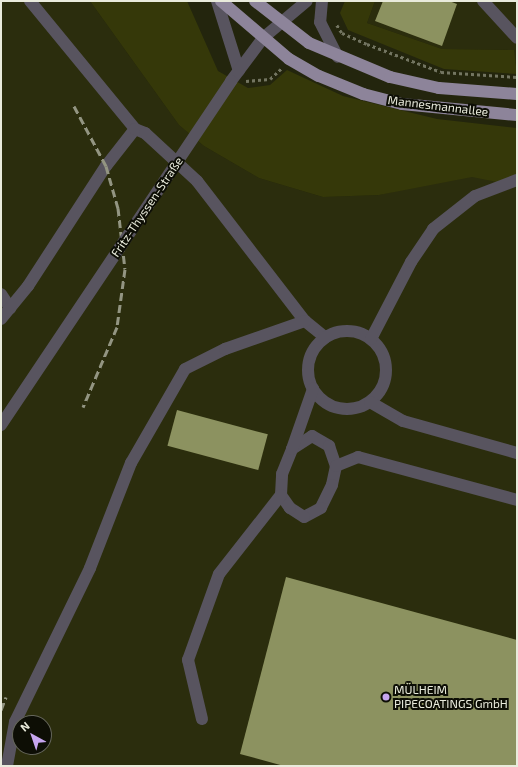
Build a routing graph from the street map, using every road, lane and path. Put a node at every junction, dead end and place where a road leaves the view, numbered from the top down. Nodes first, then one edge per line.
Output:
1 (30, 1) edge
2 (217, 1) edge
3 (221, 1) edge
4 (255, 1) edge
5 (308, 1) edge
6 (322, 1) edge
7 (483, 1) edge
8 (280, 21) junction
9 (320, 22) junction
10 (263, 38) junction
11 (517, 38) edge
12 (338, 57) junction
13 (239, 71) junction
14 (517, 77) edge
15 (517, 94) edge
16 (517, 114) edge
17 (135, 129) junction
18 (517, 180) edge
19 (1, 294) edge
20 (10, 308) junction
21 (1, 318) edge
22 (305, 321) junction
23 (325, 337) junction
24 (371, 339) junction
25 (312, 389) junction
26 (370, 402) junction
27 (1, 425) edge
28 (292, 449) junction
29 (517, 452) edge
30 (336, 466) junction
31 (281, 495) junction
32 (517, 500) edge
33 (202, 719) dead end
34 (7, 766) edge

1 - 17 street
2 - 13 street
3 - 10 main road, Mannesmannallee
4 - 8 main road, Mannesmannallee
5 - 8 street, Fritz-Thyssen-Straße
6 - 9 street
7 - 11 street
8 - 10 street, Fritz-Thyssen-Straße
8 - 12 main road, Mannesmannallee
9 - 12 street
9 - 14 path
10 - 13 street, Fritz-Thyssen-Straße
10 - 16 main road, Mannesmannallee
12 - 15 main road, Mannesmannallee
13 - 27 street, Fritz-Thyssen-Straße, bridge
17 - 20 street
17 - 22 street
18 - 24 street
19 - 20 street
20 - 21 street
22 - 23 street
22 - 34 street
23 - 24 street
23 - 25 street
24 - 26 street
25 - 26 street
25 - 28 street
26 - 29 street
28 - 30 street
28 - 31 street
30 - 31 street
30 - 32 street
31 - 33 street

